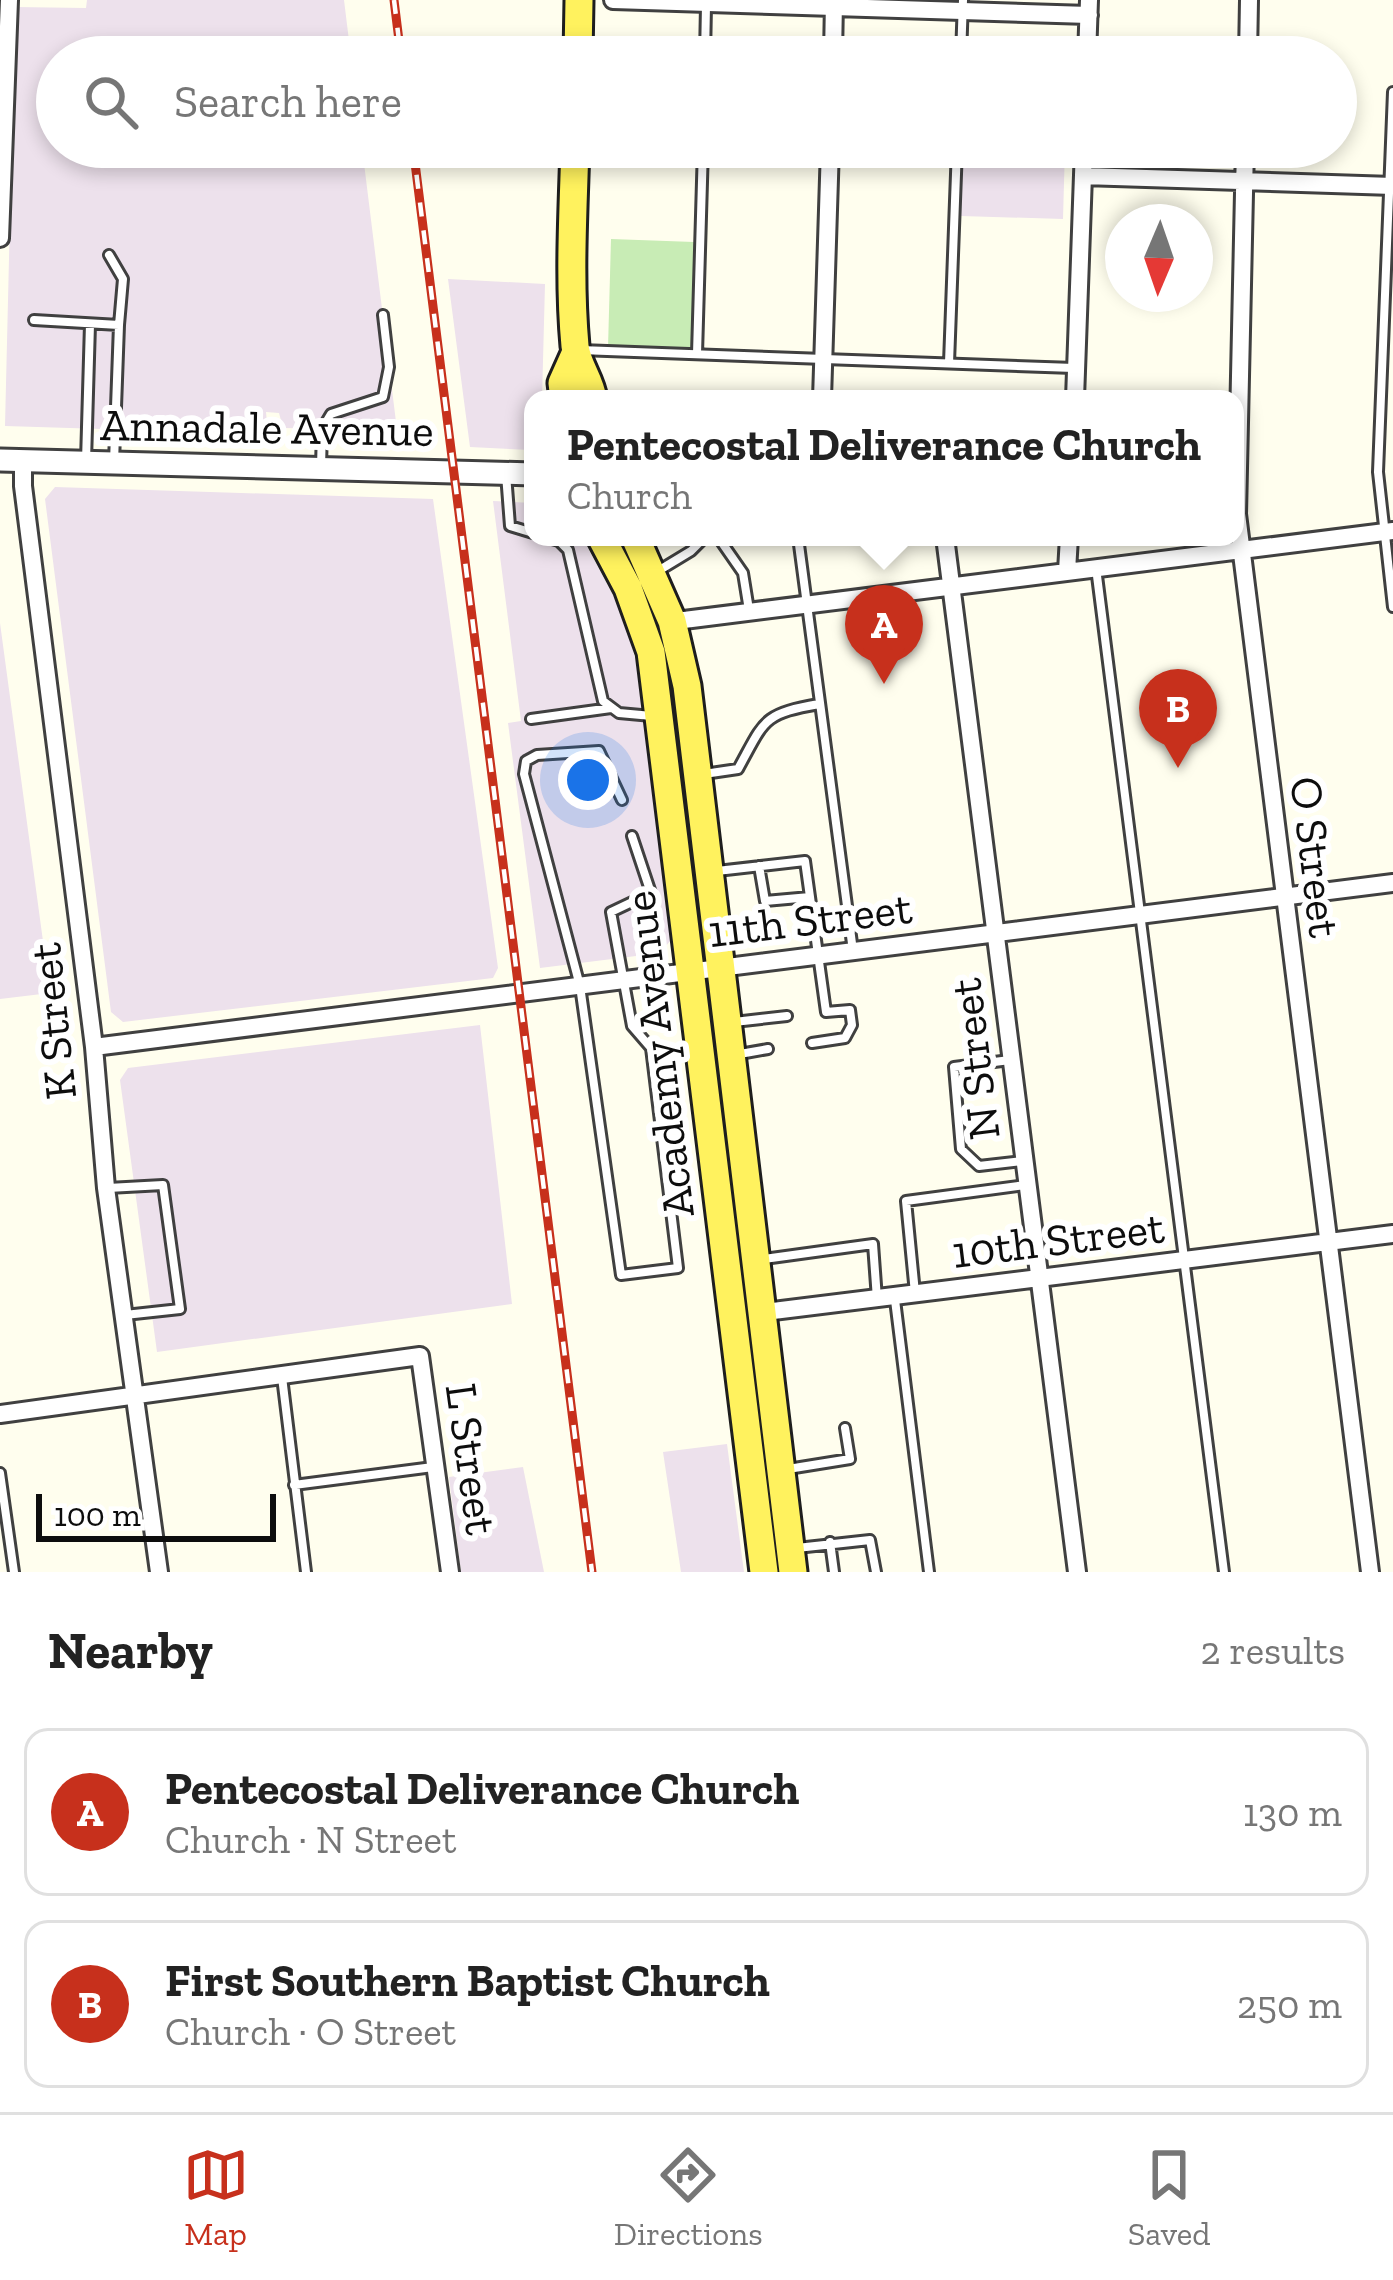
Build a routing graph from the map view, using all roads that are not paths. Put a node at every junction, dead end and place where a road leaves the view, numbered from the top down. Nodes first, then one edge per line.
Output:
1 (9, 0) edge
2 (579, 0) edge
3 (614, 0) edge
4 (1250, 0) edge
5 (706, 2) edge
6 (834, 4) edge
7 (963, 6) edge
8 (1089, 8) edge
9 (578, 36) edge
10 (705, 36) edge
11 (833, 36) edge
12 (962, 36) edge
13 (1249, 36) edge
14 (1393, 92) edge
15 (574, 168) edge
16 (702, 168) edge
17 (829, 168) edge
18 (956, 168) edge
19 (1083, 168) edge
20 (1244, 168) edge
21 (1083, 176) junction
22 (1244, 181) junction
23 (1392, 186) edge
24 (0, 238) edge
25 (109, 255) dead end
26 (383, 315) dead end
27 (34, 320) dead end
28 (90, 324) junction
29 (119, 326) junction
30 (575, 352) junction
31 (697, 354) junction
32 (824, 359) junction
33 (949, 363) junction
34 (1076, 368) junction
35 (563, 390) edge
36 (592, 390) edge
37 (822, 390) edge
38 (1075, 390) edge
39 (1238, 390) edge
40 (0, 460) edge
41 (23, 461) junction
42 (86, 463) junction
43 (114, 464) junction
44 (321, 468) junction
45 (506, 473) junction
46 (524, 474) edge
47 (524, 530) edge
48 (1388, 531) edge
49 (564, 546) edge
50 (607, 546) edge
51 (639, 546) edge
52 (696, 546) edge
53 (724, 546) edge
54 (799, 546) edge
55 (946, 546) edge
56 (1068, 546) edge
57 (1241, 546) edge
58 (1241, 550) junction
59 (1096, 568) junction
60 (1067, 571) junction
61 (653, 574) junction
62 (951, 587) junction
63 (808, 604) junction
64 (1393, 607) edge
65 (750, 612) junction
66 (657, 623) junction
67 (819, 704) junction
68 (612, 708) junction
69 (660, 716) junction
70 (531, 719) dead end
71 (697, 775) junction
72 (622, 800) dead end
73 (702, 812) junction
74 (632, 836) dead end
75 (759, 866) junction
76 (710, 872) junction
77 (1393, 883) edge
78 (1284, 896) junction
79 (810, 897) junction
80 (1140, 914) junction
81 (997, 933) junction
82 (853, 951) junction
83 (817, 955) junction
84 (721, 968) junction
85 (692, 971) junction
86 (625, 980) junction
87 (580, 986) junction
88 (826, 1012) junction
89 (812, 1014) dead end
90 (788, 1016) dead end
91 (726, 1022) junction
92 (812, 1042) dead end
93 (94, 1047) junction
94 (768, 1049) dead end
95 (730, 1056) junction
96 (1012, 1060) junction
97 (1024, 1161) junction
98 (1026, 1184) junction
99 (106, 1188) junction
100 (1393, 1234) edge
101 (1328, 1242) junction
102 (757, 1260) junction
103 (1184, 1260) junction
104 (1040, 1279) junction
105 (915, 1294) junction
106 (886, 1299) junction
107 (762, 1312) junction
108 (123, 1315) junction
109 (732, 1316) junction
110 (282, 1376) junction
111 (137, 1394) junction
112 (0, 1414) edge
113 (844, 1428) dead end
114 (435, 1467) junction
115 (781, 1470) junction
116 (0, 1473) edge
117 (294, 1485) junction
118 (830, 1542) junction
119 (791, 1560) edge
120 (14, 1572) edge
121 (159, 1572) edge
122 (305, 1572) edge
123 (450, 1572) edge
124 (764, 1572) edge
125 (834, 1572) edge
126 (875, 1572) edge
127 (928, 1572) edge
128 (1077, 1572) edge
129 (1224, 1572) edge
130 (1370, 1572) edge

1 - 24 street
2 - 9 main road
3 - 5 street
4 - 13 street
5 - 6 street
5 - 10 lane
6 - 7 street
6 - 11 street
7 - 8 street
7 - 12 lane
14 - 23 lane
15 - 30 main road
16 - 31 lane
17 - 32 street
18 - 33 lane
19 - 21 street
20 - 22 street, O Street
21 - 22 street
21 - 34 street
22 - 23 street
22 - 39 street, O Street
23 - 48 lane
25 - 29 lane
26 - 44 lane
27 - 28 lane
28 - 29 lane
28 - 42 lane
29 - 43 lane
30 - 31 lane
30 - 35 main road
30 - 36 main road
31 - 32 lane
32 - 33 lane
32 - 37 street
33 - 34 lane
34 - 38 street
40 - 41 street, Annadale Avenue
41 - 42 street, Annadale Avenue
41 - 93 street, K Street
42 - 43 street, Annadale Avenue
43 - 44 street, Annadale Avenue
44 - 45 street, Annadale Avenue
45 - 46 street, Annadale Avenue
45 - 47 lane
48 - 58 street
48 - 64 lane
49 - 68 lane
50 - 66 main road, Academy Avenue
51 - 61 main road, Academy Avenue
52 - 61 lane
53 - 65 lane
54 - 63 lane
55 - 62 street, N Street
56 - 60 street
57 - 58 street, O Street
58 - 59 street
58 - 78 street, O Street
59 - 60 street
59 - 80 lane
60 - 62 street
61 - 66 main road, Academy Avenue
62 - 63 street
62 - 81 street, N Street
63 - 65 street
63 - 67 lane
65 - 66 street
66 - 69 main road, Academy Avenue
66 - 71 main road, Academy Avenue
67 - 71 lane
67 - 82 lane
68 - 69 lane
68 - 70 lane
69 - 73 main road
69 - 85 main road, Academy Avenue
71 - 73 main road, Academy Avenue
72 - 87 lane
73 - 76 main road, Academy Avenue
74 - 86 lane
75 - 76 lane
75 - 79 lane
75 - 79 lane
76 - 84 main road, Academy Avenue
77 - 78 street, 11th Street
78 - 80 street, 11th Street
78 - 101 street, O Street
79 - 83 lane
80 - 81 street, 11th Street
80 - 103 lane
81 - 82 street, 11th Street
81 - 96 street, N Street
82 - 83 street, 11th Street
83 - 84 street, 11th Street
83 - 88 lane
84 - 85 street, 11th Street
84 - 91 main road, Academy Avenue
85 - 86 street, 11th Street
85 - 109 main road, Academy Avenue
86 - 87 street, 11th Street
86 - 87 lane
87 - 93 street, 11th Street
88 - 89 lane
88 - 92 lane
90 - 91 lane
91 - 95 main road, Academy Avenue
93 - 99 street, K Street
94 - 95 lane
95 - 102 main road, Academy Avenue
96 - 97 street, N Street
96 - 97 lane
97 - 98 street, N Street
98 - 104 street, N Street
98 - 105 lane
99 - 108 street, K Street
99 - 108 lane
100 - 101 street, 10th Street
101 - 103 street, 10th Street
101 - 130 street, O Street
102 - 106 lane
102 - 107 main road, Academy Avenue
103 - 104 street, 10th Street
103 - 129 lane
104 - 105 street, 10th Street
104 - 128 street, N Street
105 - 106 street, 10th Street
106 - 107 street, 10th Street
106 - 127 lane
107 - 109 street, 10th Street
107 - 115 main road, Academy Avenue
108 - 111 street, K Street
109 - 124 main road, Academy Avenue
110 - 111 street
110 - 114 street, L Street
110 - 117 lane
111 - 112 street
111 - 121 street, K Street
113 - 115 lane
114 - 117 lane
114 - 123 street, L Street
115 - 119 main road, Academy Avenue
116 - 120 lane
117 - 122 lane
118 - 119 lane
118 - 125 lane
118 - 126 lane

